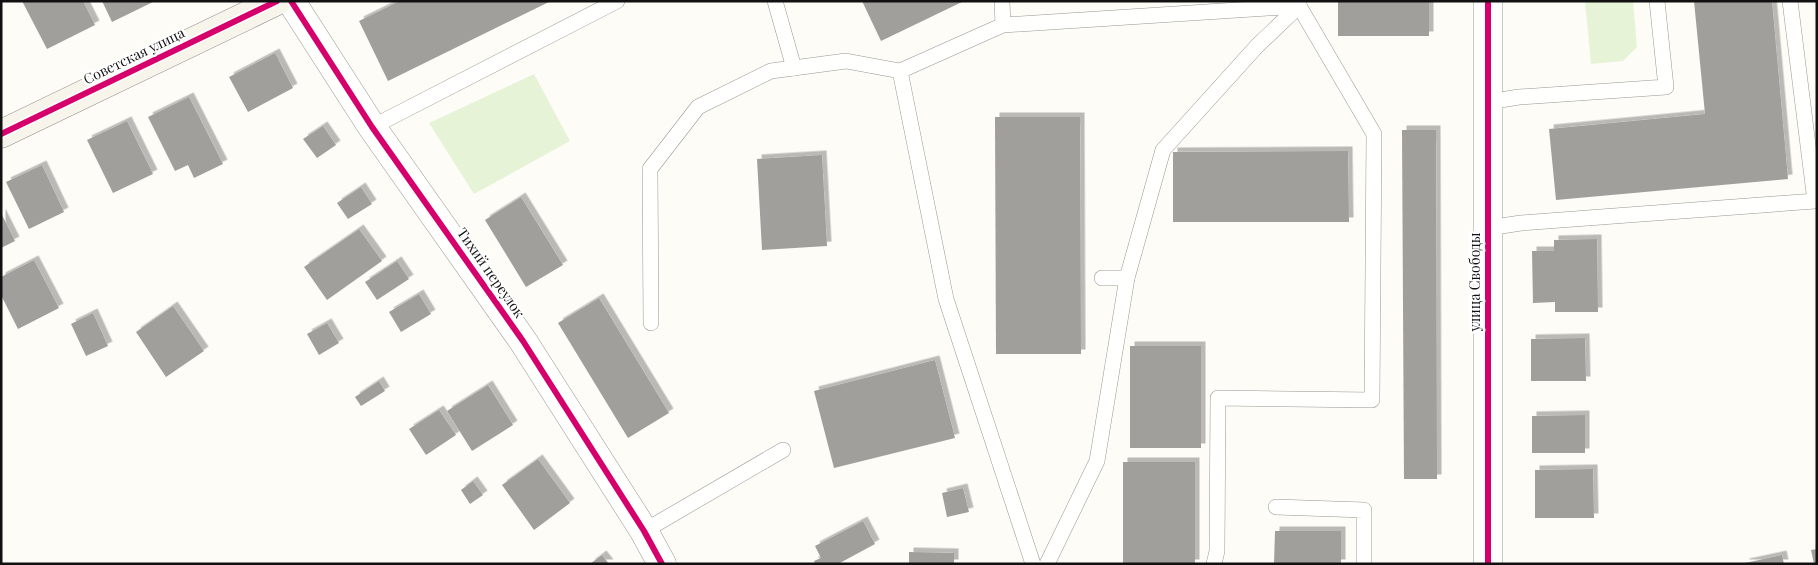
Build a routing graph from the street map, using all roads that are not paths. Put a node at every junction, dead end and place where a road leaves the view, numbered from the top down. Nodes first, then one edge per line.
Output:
1 (277, 1) edge
2 (290, 1) edge
3 (617, 1) edge
4 (775, 1) edge
5 (1002, 1) edge
6 (1488, 1) edge
7 (1657, 1) edge
8 (1790, 1) edge
9 (1299, 4) edge
10 (1003, 25) junction
11 (794, 68) junction
12 (900, 71) junction
13 (1488, 102) junction
14 (372, 126) junction
15 (1, 134) edge
16 (1488, 228) junction
17 (1102, 278) dead end
18 (1126, 278) junction
19 (651, 323) dead end
20 (783, 450) dead end
21 (1276, 507) dead end
22 (644, 531) junction
23 (662, 564) edge
24 (1033, 564) edge
25 (1047, 564) edge
26 (1214, 564) edge
27 (1364, 564) edge
28 (1488, 564) edge

1 - 15 street, Советская улица
2 - 14 street, Тихий переулок
3 - 14 lane
4 - 11 lane
5 - 10 lane
6 - 13 street, улица Свободы
7 - 13 lane
8 - 16 lane
9 - 10 lane
9 - 18 lane
9 - 26 lane
10 - 12 lane
11 - 12 lane
11 - 19 lane
12 - 24 lane
13 - 16 street, улица Свободы
14 - 22 street, Тихий переулок
16 - 28 street, улица Свободы
17 - 18 lane
18 - 25 lane
20 - 22 lane
21 - 27 lane
22 - 23 street, Тихий переулок

